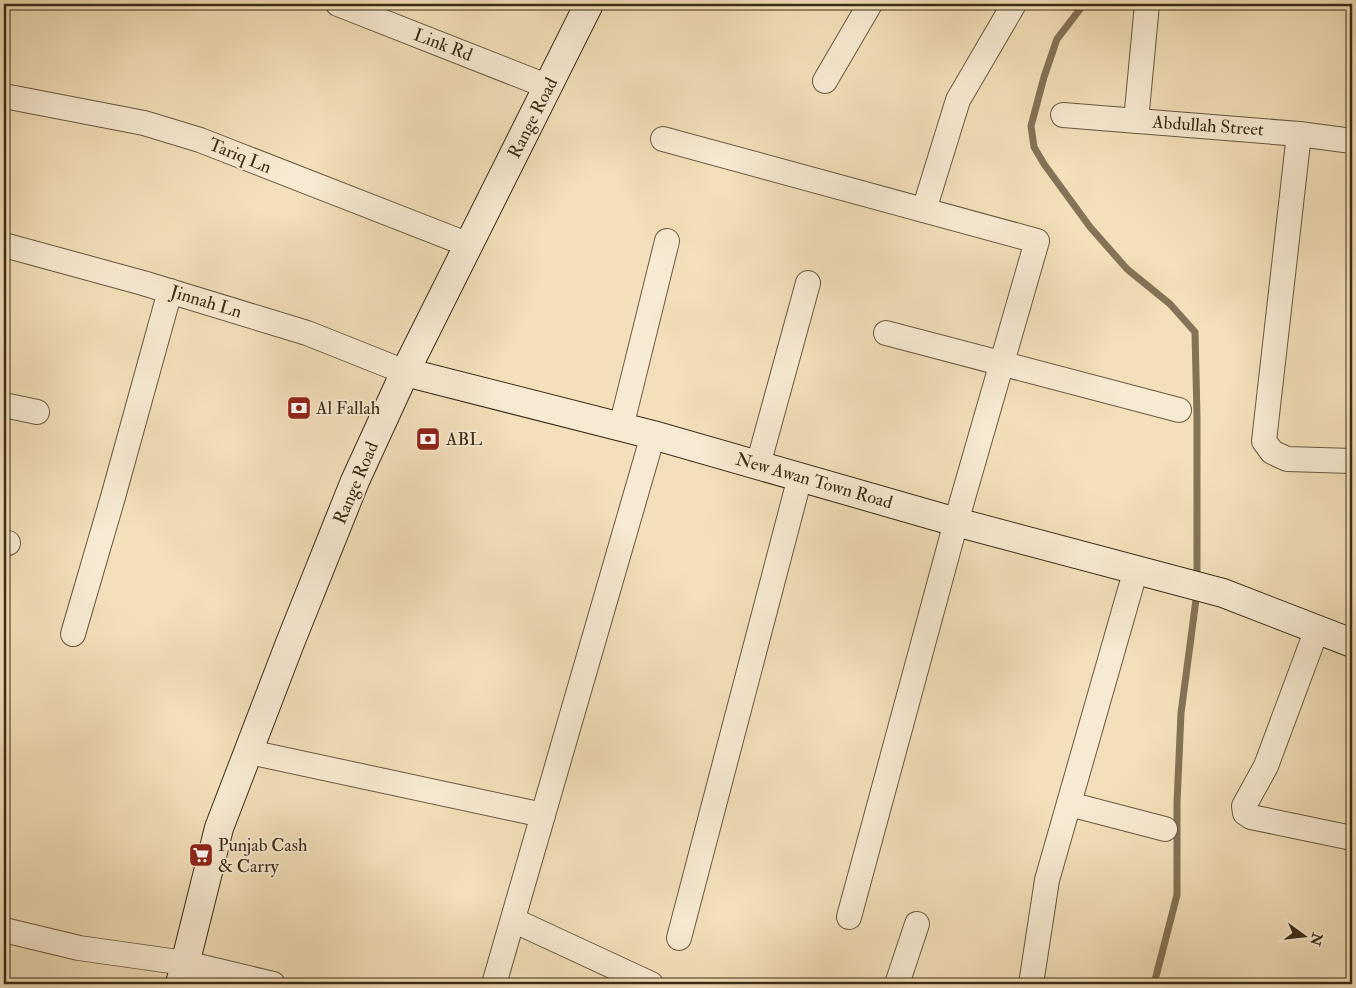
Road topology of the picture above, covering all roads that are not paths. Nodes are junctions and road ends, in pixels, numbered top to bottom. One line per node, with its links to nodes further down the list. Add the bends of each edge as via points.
1 (338, 4): 7 (street, Link Rd)
2 (589, 4): 7 (main road, Range Road)
3 (870, 4): 6 (street)
4 (1014, 4): 14 (street, via 958,100)
5 (1147, 4): 10 (street)
6 (826, 81)
7 (549, 87): 17 (main road, Range Road)
8 (4, 96): 17 (street, Tariq Ln, via 144,122 200,140)
9 (1063, 115): 10 (street, Abdullah Street)
10 (1136, 121): 11 (street, Abdullah Street)
11 (1299, 134): 13 (street, Abdullah Street); 28 (street, via 1264,441 1272,452 1287,459)
12 (663, 139): 14 (street)
13 (1352, 141)
14 (924, 210): 21 (street, via 1037,241)
15 (667, 241): 26 (street)
16 (4, 245): 19 (street, Jinnah Ln)
17 (469, 245): 22 (main road, Range Road)
18 (808, 283): 29 (street)
19 (170, 291): 22 (street, Jinnah Ln, via 307,333); 34 (street)
20 (886, 333): 21 (street)
21 (1001, 364): 24 (street); 31 (street)
22 (405, 372): 26 (main road, New Awan Town Road); 36 (main road, Range Road, via 355,481)
23 (4, 405): 25 (street)
24 (1179, 410)
25 (37, 412)
26 (621, 427): 27 (main road, New Awan Town Road)
27 (653, 435): 29 (main road, New Awan Town Road); 38 (street)
28 (1352, 461)
29 (758, 465): 30 (main road, New Awan Town Road)
30 (800, 477): 31 (main road, New Awan Town Road); 45 (street)
31 (956, 522): 32 (main road, New Awan Town Road); 41 (street)
32 (1136, 569): 33 (main road, New Awan Town Road, via 1222,593); 37 (street)
33 (1317, 629): 35 (main road, New Awan Town Road); 40 (street, via 1266,766 1244,806 1251,817)
34 (72, 634)
35 (1352, 643)
36 (249, 752): 38 (street); 46 (main road, Range Road, via 220,828)
37 (1069, 804): 39 (street); 51 (street, via 1047,880)
38 (543, 815): 42 (street)
39 (1165, 829)
40 (1352, 838)
41 (849, 917)
42 (513, 920): 48 (street); 49 (street)
43 (917, 924): 50 (street)
44 (4, 930): 46 (street)
45 (679, 938)
46 (182, 974): 47 (street)
47 (273, 984)
48 (494, 984)
49 (651, 984)
50 (897, 984)
51 (1031, 984)

